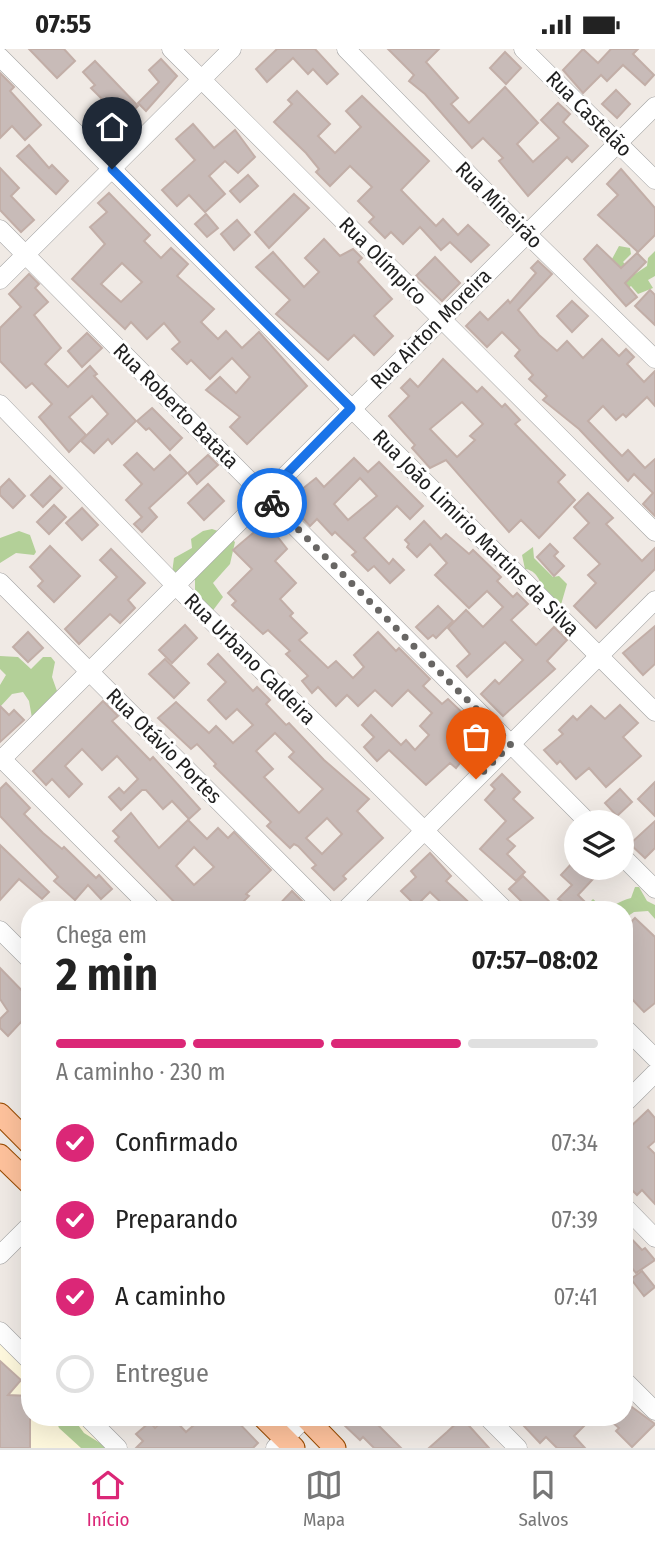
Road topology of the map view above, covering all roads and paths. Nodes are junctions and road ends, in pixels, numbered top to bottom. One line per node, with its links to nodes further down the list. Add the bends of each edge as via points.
1 (171, 49): 6 (street, Rua Olímpico)
2 (232, 49): 6 (street)
3 (346, 49): 12 (street, Rua Mineirão)
4 (523, 49): 8 (street, Rua Castelão)
5 (0, 57): 9 (street, Rua João Limirio Martins da Silva)
6 (201, 79): 9 (street); 15 (street, Rua Olímpico)
7 (655, 106): 8 (street, Rua Airton Moreira)
8 (617, 142): 10 (street, Rua Castelão); 12 (street, Rua Airton Moreira)
9 (112, 169): 13 (street); 18 (street, Rua João Limirio Martins da Silva)
10 (655, 180)
11 (0, 229): 13 (street, Rua Roberto Batata)
12 (526, 233): 15 (street, Rua Airton Moreira); 16 (street, Rua Mineirão)
13 (26, 254): 14 (street); 19 (street, Rua Roberto Batata)
14 (0, 279)
15 (441, 319): 18 (street, Rua Airton Moreira); 20 (street, Rua Olímpico)
16 (655, 359)
17 (0, 404): 22 (street, Rua Urbano Caldeira)
18 (351, 408): 19 (street, Rua Airton Moreira); 24 (street, Rua João Limirio Martins da Silva)
19 (265, 496): 22 (street, Rua Airton Moreira); 27 (street, Rua Roberto Batata)
20 (655, 532)
21 (0, 582): 25 (street, Rua Otávio Portes)
22 (175, 585): 25 (street, Rua Airton Moreira); 30 (street, Rua Urbano Caldeira)
23 (655, 600): 24 (street)
24 (599, 656): 26 (street, Rua João Limirio Martins da Silva); 27 (street)
25 (90, 672): 28 (street, Rua Airton Moreira); 34 (street, Rua Otávio Portes)
26 (655, 712)
27 (511, 744): 29 (street, Rua Roberto Batata); 30 (street)
28 (1, 759): 33 (street)
29 (576, 810)
30 (425, 831): 35 (street); 36 (street, Rua Urbano Caldeira)
31 (634, 868): 32 (street)
32 (655, 889)
33 (144, 901)
34 (318, 901)
35 (354, 901)
36 (496, 901)
37 (0, 930): 38 (street)
38 (21, 951)
39 (633, 1036): 40 (street)
40 (655, 1058)
41 (655, 1073): 42 (street)
42 (633, 1095)
43 (0, 1114): 44 (main road)
44 (21, 1135)
45 (0, 1155): 46 (main road)
46 (21, 1175)
47 (633, 1215): 49 (street)
48 (21, 1234): 50 (street)
49 (655, 1238)
50 (0, 1255)
51 (0, 1331): 52 (street)
52 (21, 1352)
53 (633, 1389): 54 (street)
54 (655, 1412)
55 (96, 1426): 61 (street)
56 (270, 1426): 60 (main road)
57 (299, 1426): 60 (street)
58 (313, 1426): 62 (main road)
59 (497, 1426): 63 (street)
60 (284, 1445)
61 (118, 1448)
62 (335, 1448)
63 (518, 1448)

